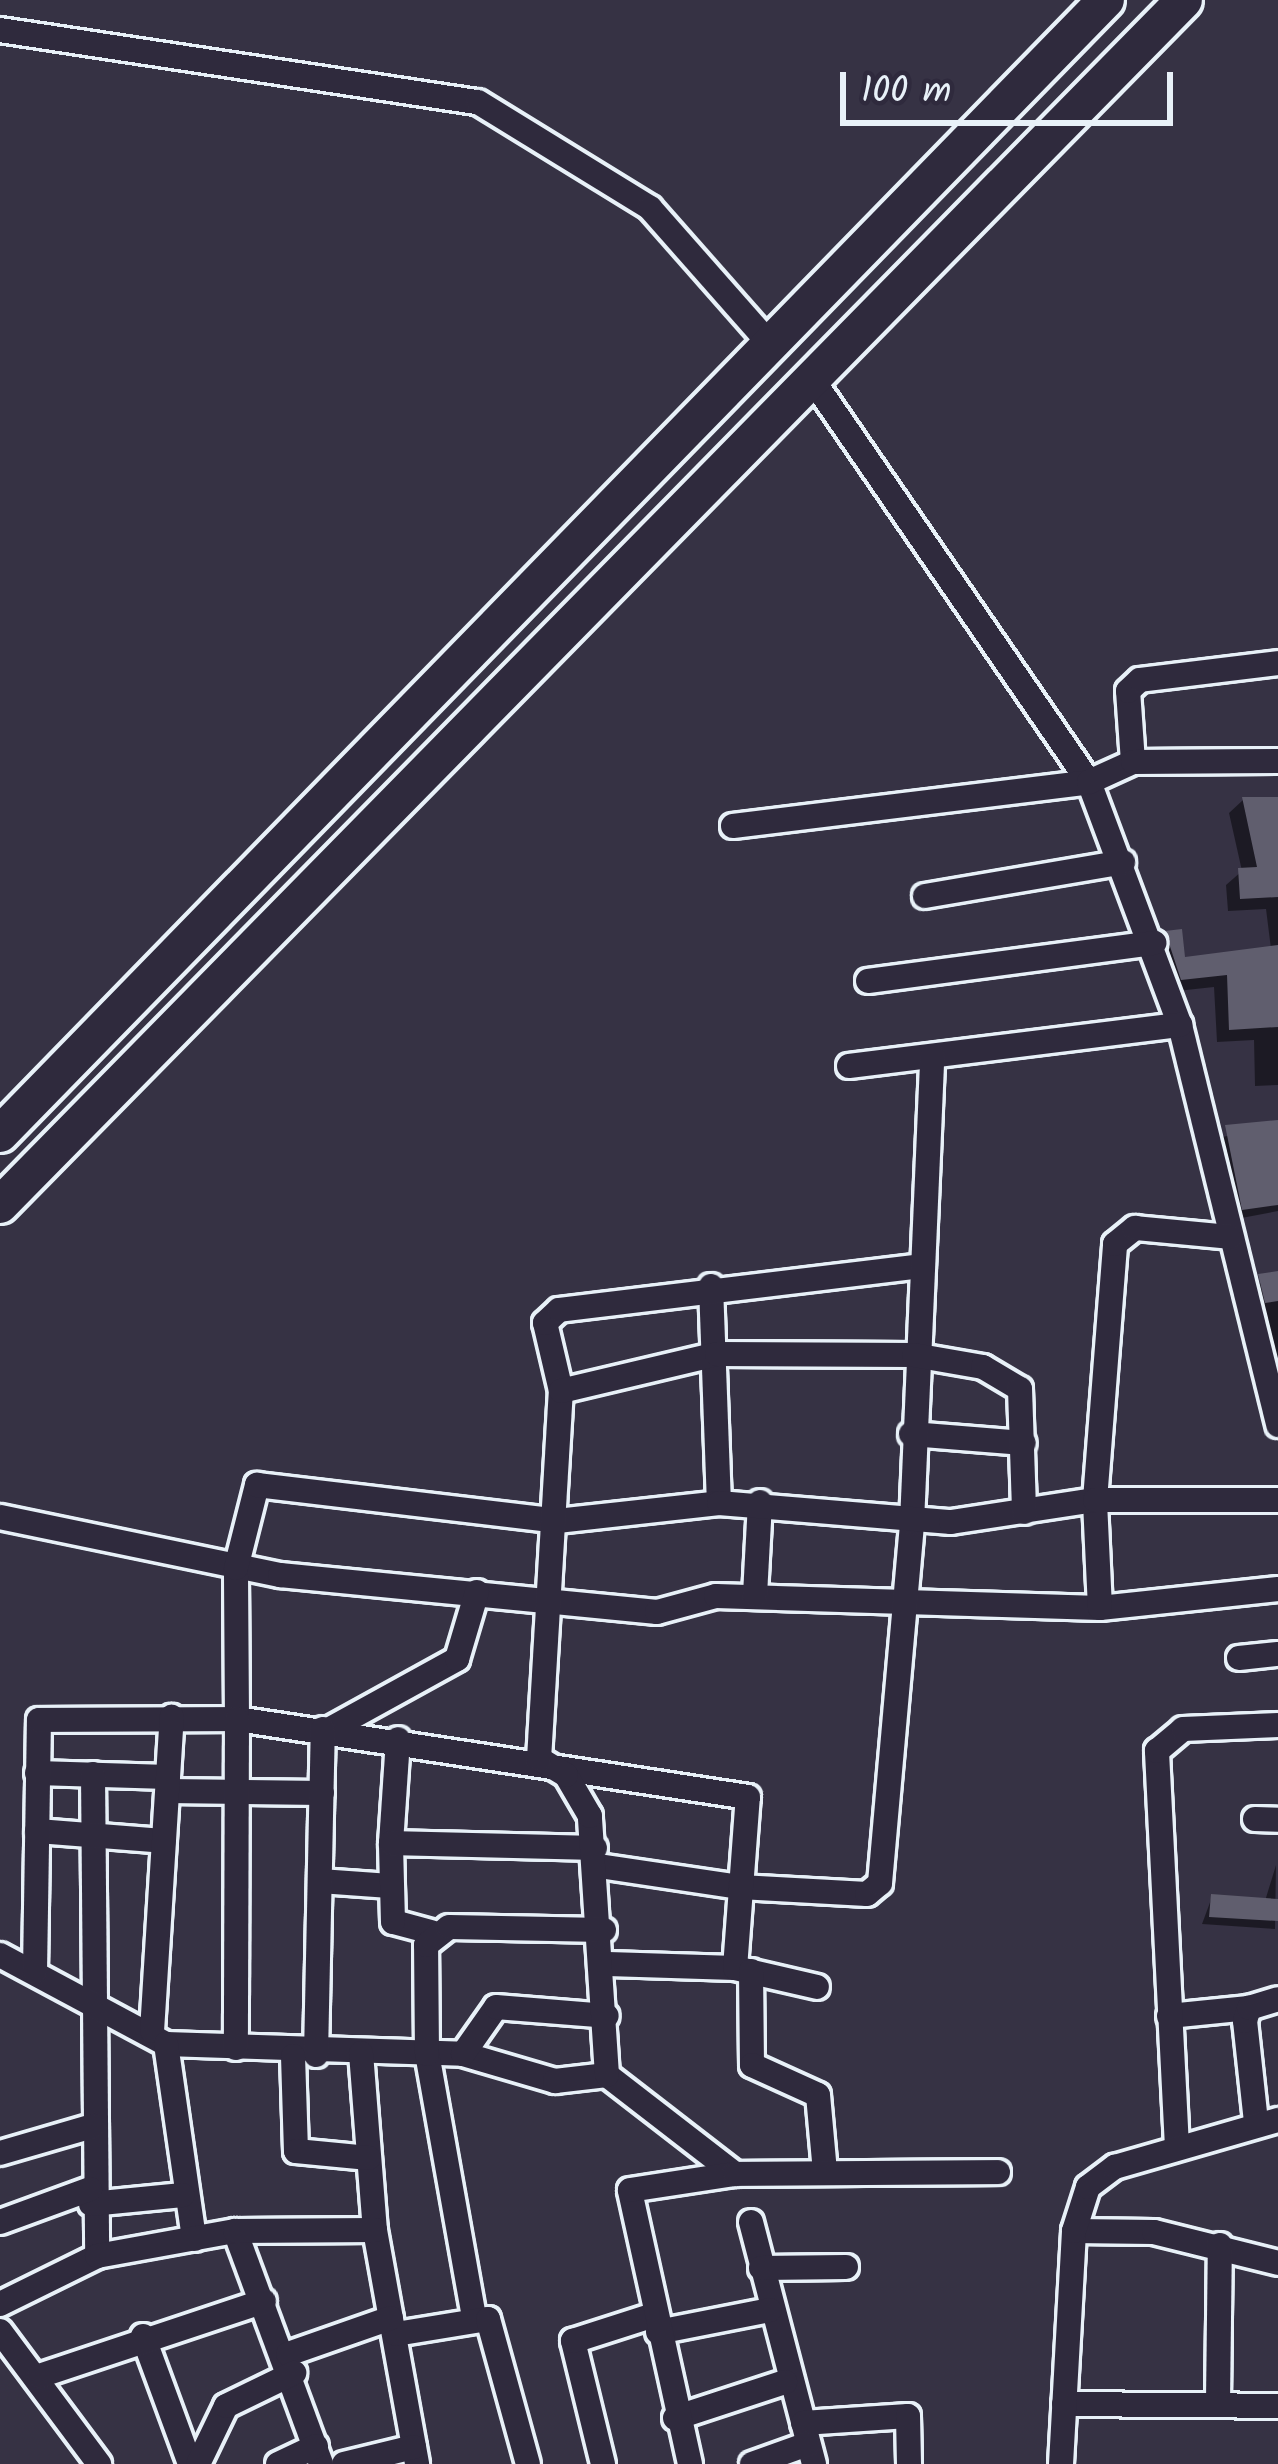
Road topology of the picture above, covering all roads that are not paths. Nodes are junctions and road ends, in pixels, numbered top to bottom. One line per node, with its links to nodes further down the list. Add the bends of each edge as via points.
1 (1106, 0): 4 (main road)
2 (1184, 0): 5 (main road)
3 (0, 30): 4 (street, via 183,49 301,83 478,102 650,208)
4 (770, 344): 18 (main road)
5 (812, 379): 9 (street); 19 (main road)
6 (1278, 662): 8 (street, via 1140,680 1128,691)
7 (1278, 761): 8 (street)
8 (1133, 762): 9 (street)
9 (1089, 782): 10 (street); 11 (street)
10 (733, 826)
11 (1124, 862): 12 (street); 13 (street)
12 (925, 896)
13 (1154, 943): 14 (street); 15 (street)
14 (868, 982)
15 (1180, 1025): 16 (street); 20 (street)
16 (932, 1056): 17 (street); 21 (street)
17 (848, 1066)
18 (0, 1134)
19 (0, 1205)
20 (1232, 1237): 26 (street); 29 (street, via 1136,1228 1115,1244)
21 (921, 1266): 22 (street); 24 (street)
22 (712, 1286): 23 (street); 25 (street, via 549,1316)
23 (717, 1354): 24 (street); 25 (street); 32 (street)
24 (914, 1355): 27 (street); 28 (street, via 1007,1376 1020,1389)
25 (561, 1391): 35 (street)
26 (1278, 1425)
27 (911, 1434): 28 (street); 36 (street)
28 (1024, 1443): 33 (street)
29 (1095, 1500): 30 (street); 33 (street); 43 (street)
30 (1278, 1500)
31 (760, 1502): 32 (street); 36 (street); 40 (street)
32 (719, 1504): 35 (street)
33 (1024, 1512): 36 (street)
34 (0, 1517): 37 (street)
35 (557, 1521): 37 (street, via 257,1485); 41 (street)
36 (912, 1522): 42 (street)
37 (236, 1568): 39 (street); 47 (street)
38 (1278, 1589): 43 (street)
39 (477, 1592): 41 (street); 50 (street, via 457,1659)
40 (755, 1595): 41 (street, via 682,1612); 42 (street)
41 (554, 1600): 52 (street)
42 (907, 1607): 43 (street); 65 (street, via 880,1883 867,1894)
43 (1100, 1608)
44 (1278, 1654): 45 (street)
45 (1239, 1658)
46 (172, 1717): 47 (street); 53 (street, via 39,1720); 55 (street)
47 (236, 1718): 50 (street); 56 (street)
48 (1278, 1725): 49 (street); 77 (street, via 1183,1729 1157,1751)
49 (1172, 1727)
50 (326, 1729): 51 (street); 57 (street)
51 (398, 1739): 52 (street); 61 (street)
52 (539, 1759): 62 (street, via 580,1792); 65 (street, via 748,1797)
53 (37, 1772): 54 (street); 58 (street)
54 (93, 1774): 55 (street); 59 (street)
55 (168, 1784): 56 (street); 60 (street)
56 (240, 1792): 57 (street); 79 (street)
57 (322, 1793): 63 (street)
58 (37, 1831): 59 (street); 71 (street)
59 (92, 1836): 60 (street); 74 (street)
60 (164, 1841): 78 (street)
61 (391, 1843): 62 (street); 64 (street)
62 (597, 1857): 65 (street); 66 (street)
63 (320, 1881): 64 (street); 83 (street)
64 (390, 1886): 67 (street, via 393,1922)
65 (740, 1887): 70 (street)
66 (604, 1930): 67 (street); 69 (street)
67 (431, 1932): 81 (street)
68 (0, 1955): 71 (street)
69 (608, 1964): 70 (street); 76 (street)
70 (743, 1970): 72 (street); 90 (street, via 752,2065 818,2095)
71 (35, 1972): 74 (street)
72 (817, 1987)
73 (1278, 2000): 75 (street)
74 (90, 2003): 78 (street); 86 (street)
75 (1249, 2008): 77 (street); 85 (street)
76 (608, 2016): 82 (street, via 496,2007); 84 (street)
77 (1169, 2016): 87 (street)
78 (159, 2037): 79 (street); 93 (street)
79 (236, 2048): 83 (street)
80 (361, 2053): 81 (street); 83 (street); 89 (street)
81 (427, 2054): 82 (street); 109 (street)
82 (463, 2054): 84 (street, via 555,2081)
83 (304, 2055): 89 (street, via 296,2152)
84 (607, 2075): 92 (street)
85 (1267, 2121): 87 (street)
86 (93, 2126): 88 (street); 94 (street)
87 (1178, 2147): 99 (street, via 1098,2174)
88 (0, 2153)
89 (369, 2158): 97 (street)
90 (825, 2172): 91 (street); 92 (street)
91 (998, 2172)
92 (736, 2174): 110 (street, via 631,2191)
93 (183, 2194): 94 (street); 100 (street)
94 (91, 2197): 95 (street); 102 (street)
95 (0, 2222)
96 (751, 2222): 105 (street)
97 (375, 2230): 98 (street); 111 (street)
98 (236, 2231): 100 (street); 106 (street)
99 (1074, 2231): 101 (street); 118 (street)
100 (194, 2240): 102 (street)
101 (1220, 2245): 103 (street); 117 (street)
102 (97, 2256): 107 (street)
103 (1278, 2263)
104 (846, 2267): 105 (street)
105 (761, 2268): 108 (street)
106 (264, 2301): 113 (street, via 167,2342); 114 (street)
107 (0, 2304)
108 (770, 2310): 110 (street); 116 (street)
109 (474, 2317): 111 (street); 128 (street, via 488,2319 503,2350)
110 (656, 2324): 120 (street); 129 (street, via 573,2341)
111 (394, 2326): 114 (street); 123 (street)
112 (0, 2331): 115 (street)
113 (143, 2336): 115 (street); 125 (street)
114 (291, 2364): 122 (street); 125 (street, via 226,2406)
115 (39, 2376): 124 (street)
116 (785, 2382): 120 (street); 121 (street)
117 (1218, 2400): 118 (street); 119 (street)
118 (1064, 2404): 133 (street)
119 (1278, 2406)
120 (675, 2418): 130 (street)
121 (808, 2444): 131 (street); 132 (street, via 908,2416)
122 (318, 2455): 126 (street)
123 (416, 2456): 127 (street)
124 (99, 2464)
125 (194, 2464)
126 (278, 2464)
127 (344, 2464)
128 (528, 2464)
129 (603, 2464)
130 (690, 2464)
131 (752, 2464)
132 (909, 2464)
133 (1061, 2464)

